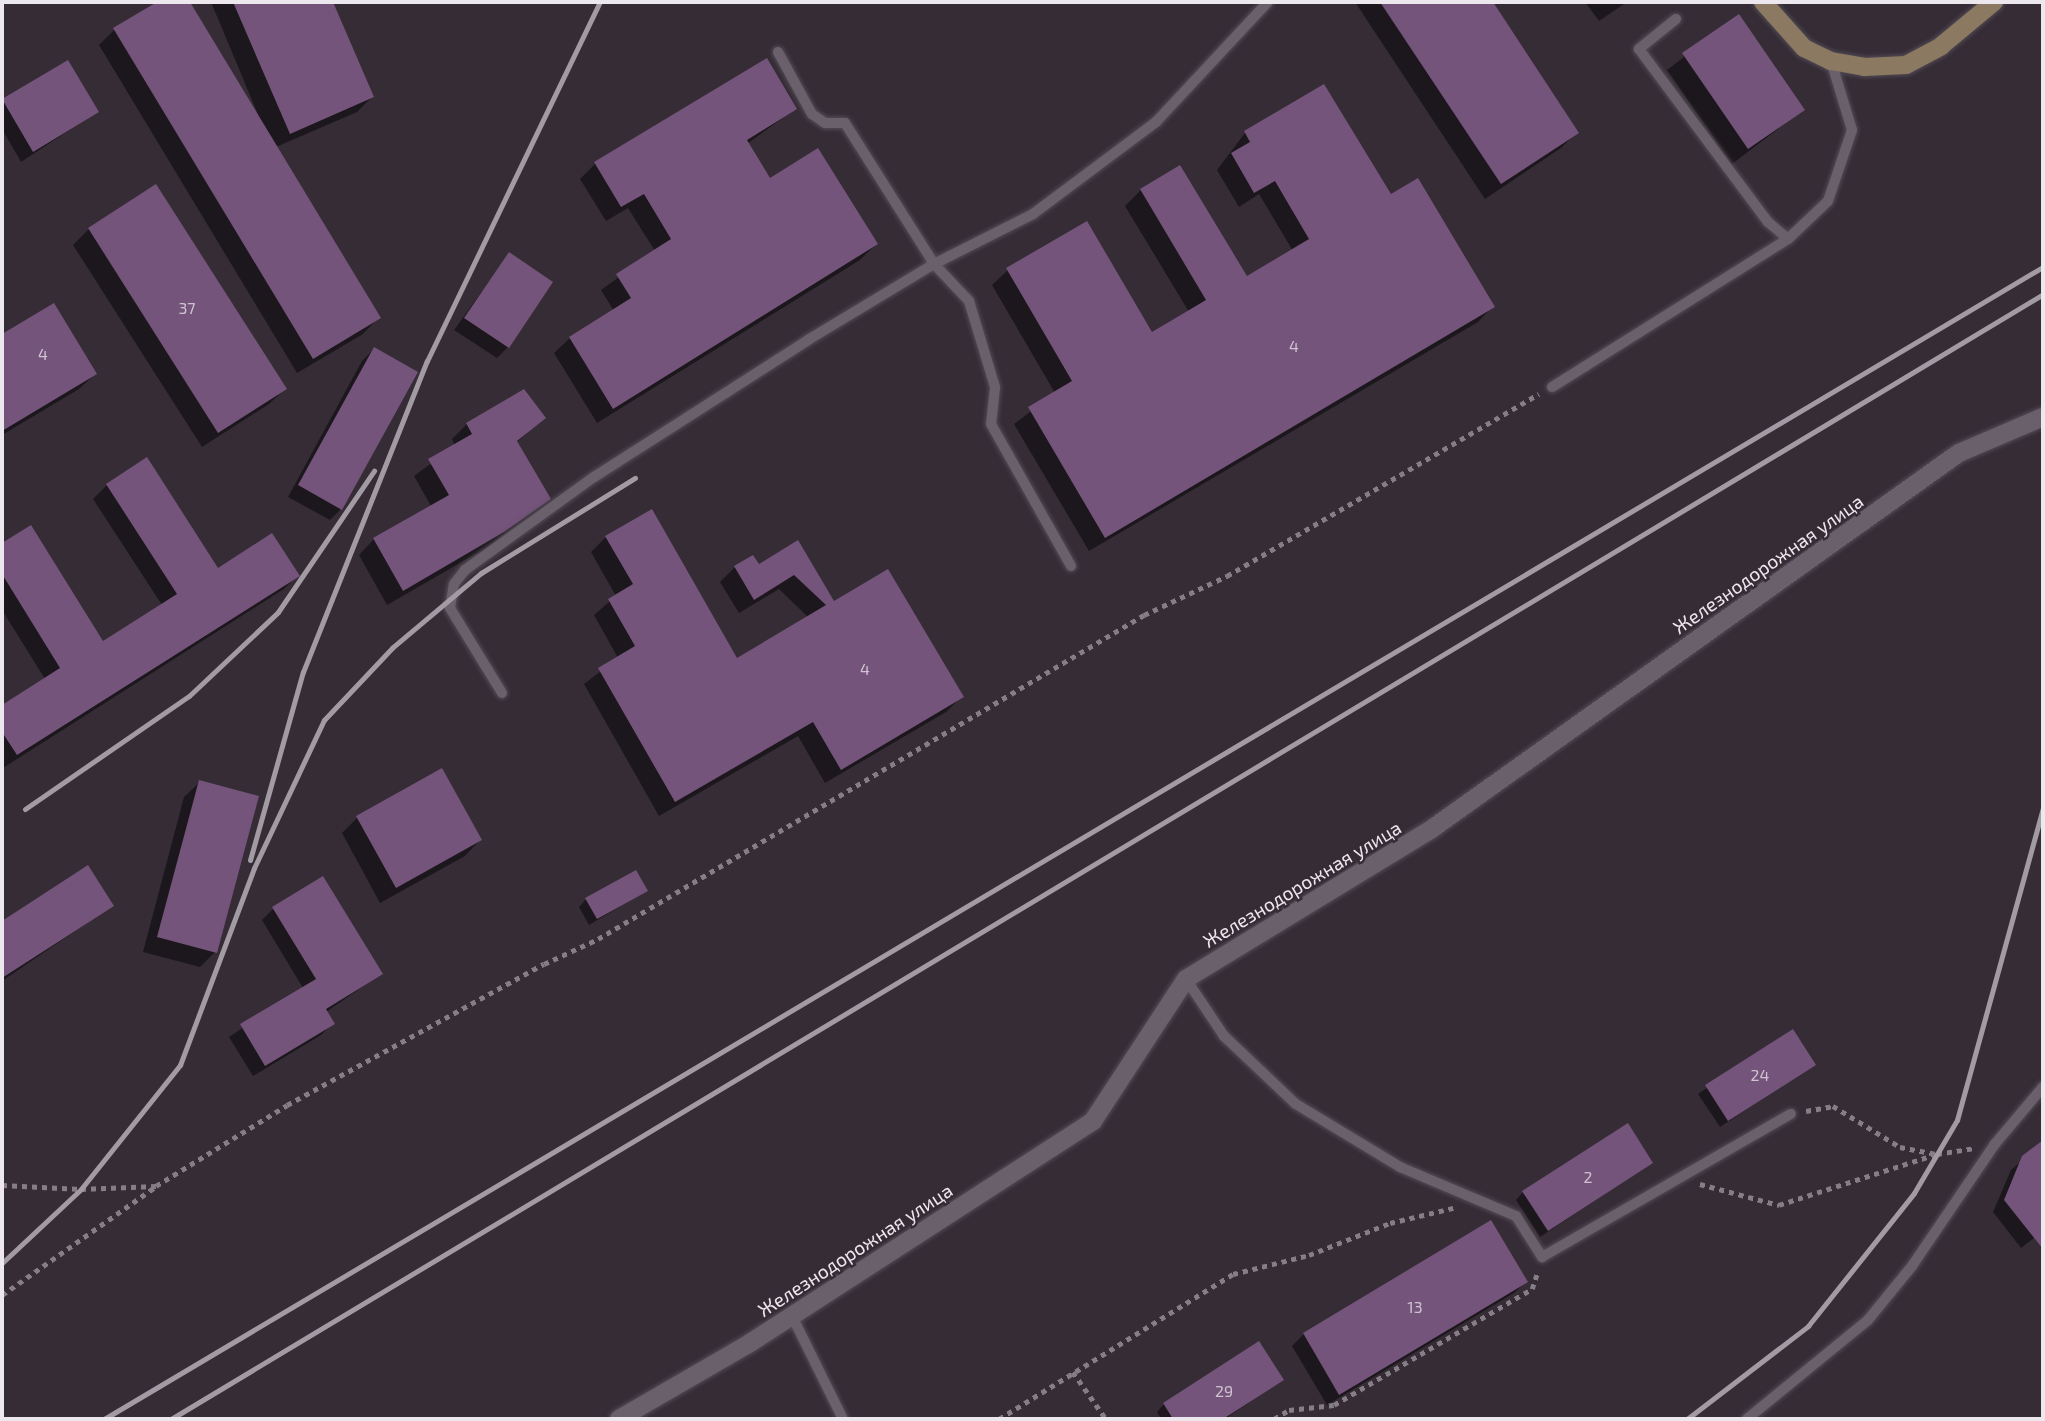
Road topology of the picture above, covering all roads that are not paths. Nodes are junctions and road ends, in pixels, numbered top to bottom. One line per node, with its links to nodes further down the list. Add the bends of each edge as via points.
1 (1268, 2): 8 (lane, via 1156,122 1033,214)
2 (1763, 2): 6 (street, via 1804,48)
3 (1994, 2): 6 (street, via 1941,46 1906,65 1864,67)
4 (1676, 19): 7 (lane, via 1639,49 1768,222)
5 (778, 52): 8 (lane, via 812,114 825,122 845,123)
6 (1831, 61): 7 (lane, via 1852,130 1828,201)
7 (1788, 239): 9 (lane)
8 (934, 264): 11 (lane, via 969,301 995,387 991,424); 12 (lane, via 606,470 465,570 454,584 450,608)
9 (1552, 387)
10 (2043, 417): 13 (street, Железнодорожная улица, via 1959,453 1433,828)
11 (1070, 566)
12 (502, 693)
13 (1186, 979): 15 (lane, via 1224,1036 1296,1104 1401,1167 1516,1216 1542,1257); 16 (street, Железнодорожная улица, via 1093,1121)
14 (2043, 1087): 19 (lane, via 1995,1144 1912,1266 1868,1320)
15 (1791, 1114)
16 (792, 1316): 17 (street, Железнодорожная улица); 18 (lane)
17 (619, 1419)
18 (843, 1419)
19 (1747, 1419)

